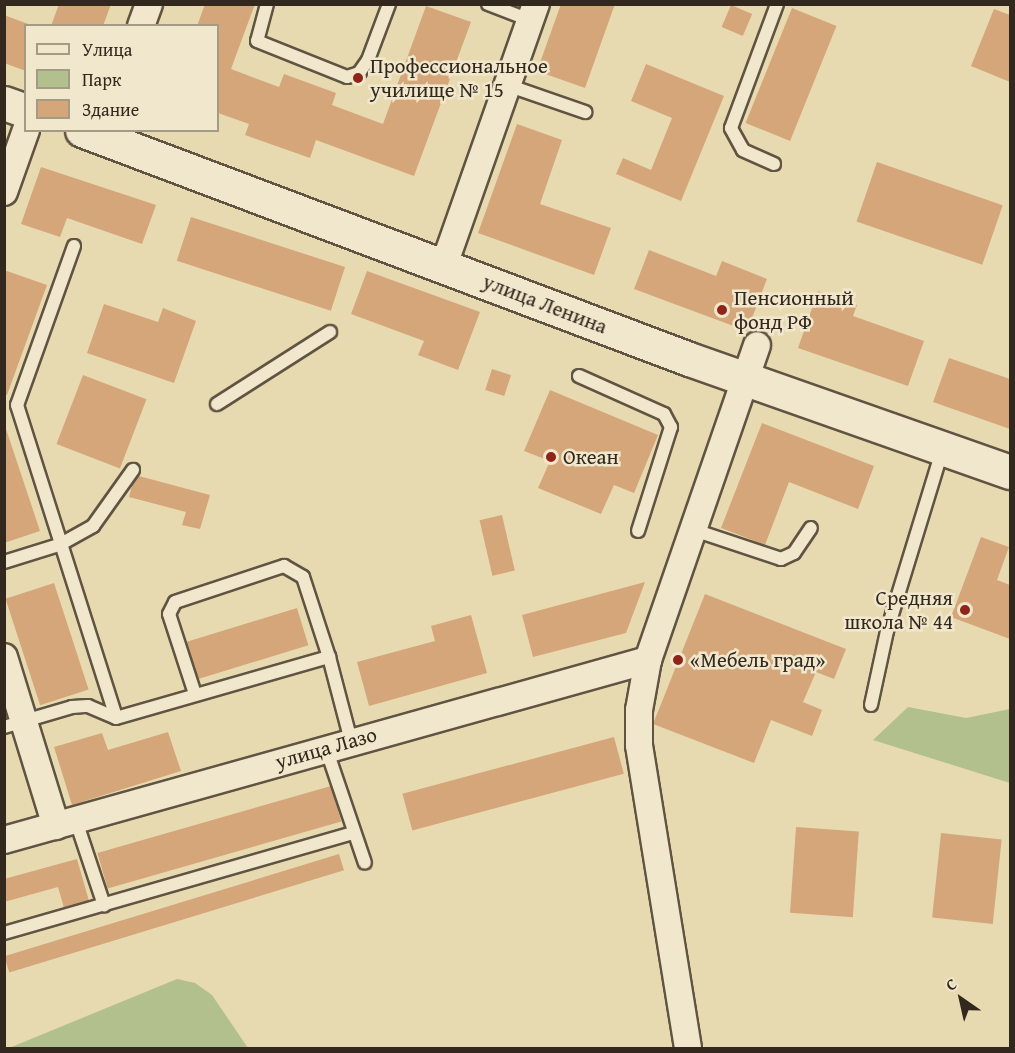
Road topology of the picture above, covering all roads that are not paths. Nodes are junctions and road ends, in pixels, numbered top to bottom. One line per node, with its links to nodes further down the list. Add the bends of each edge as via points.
1 (149, 4): 7 (street)
2 (267, 4): 3 (lane, via 257,40 347,77 359,73 368,60)
3 (389, 4)
4 (488, 4): 6 (lane)
5 (777, 4): 14 (lane, via 731,128 743,150)
6 (533, 12): 8 (street)
7 (142, 24)
8 (507, 85): 11 (lane); 17 (street)
9 (4, 104): 10 (street)
10 (24, 110)
11 (585, 112)
12 (25, 132): 15 (street)
13 (95, 133): 17 (street, улица Ленина)
14 (774, 164)
15 (4, 192)
16 (74, 246): 23 (lane)
17 (444, 265): 21 (street, улица Ленина)
18 (330, 332): 22 (lane)
19 (757, 345): 21 (street)
20 (579, 376): 29 (lane, via 664,414 671,427)
21 (744, 378): 24 (street, улица Ленина); 28 (street)
22 (218, 404)
23 (11, 405): 30 (lane)
24 (943, 450): 26 (street, улица Ленина); 36 (lane, via 887,631)
25 (133, 470): 30 (lane, via 93,526)
26 (1011, 472)
27 (811, 528): 28 (lane, via 794,553 781,559)
28 (692, 529): 34 (street)
29 (638, 531)
30 (59, 546): 31 (lane); 37 (lane)
31 (4, 562)
32 (4, 657): 38 (street)
33 (329, 657): 35 (lane); 35 (lane, via 303,577 284,566 175,602 169,614); 39 (lane)
34 (648, 660): 39 (street, улица Лазо); 47 (street, via 639,745)
35 (195, 694): 37 (lane)
36 (871, 705)
37 (116, 718): 38 (lane, via 88,706)
38 (14, 724): 41 (street)
39 (351, 741): 40 (street, улица Лазо)
40 (326, 748): 41 (street, улица Лазо); 42 (lane)
41 (66, 823): 43 (street, улица Лазо); 45 (lane)
42 (353, 833): 44 (lane); 45 (lane)
43 (4, 840)
44 (365, 863)
45 (104, 905): 46 (lane)
46 (4, 933)
47 (688, 1048)

